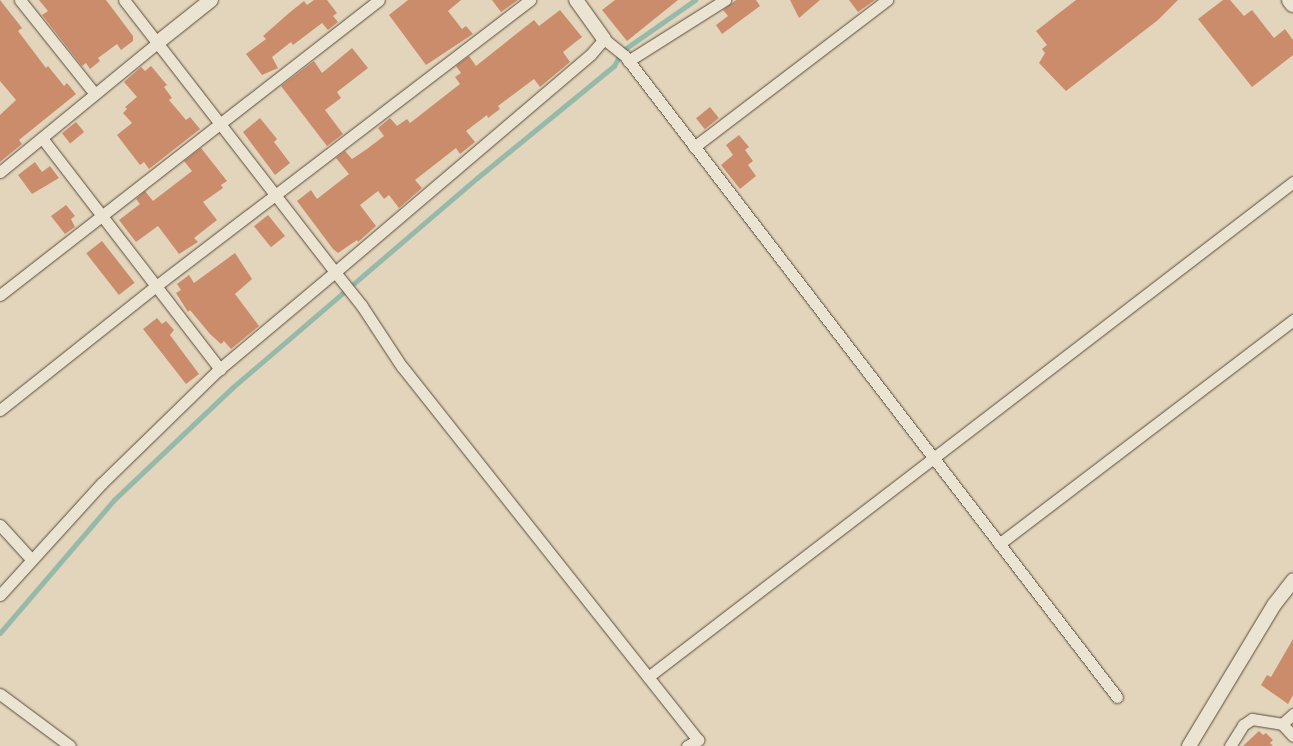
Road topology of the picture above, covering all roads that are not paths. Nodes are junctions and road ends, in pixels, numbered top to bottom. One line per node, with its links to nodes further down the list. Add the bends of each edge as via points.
1 (20, 0): 14 (street)
2 (124, 0): 12 (street)
3 (211, 0): 12 (street)
4 (379, 0): 15 (street)
5 (530, 0): 20 (street)
6 (576, 0): 11 (street)
7 (725, 0): 13 (street)
8 (887, 0): 17 (street)
9 (1290, 0): 10 (main road)
10 (1293, 4)
11 (607, 42): 13 (street); 22 (street)
12 (157, 43): 14 (street); 15 (street)
13 (626, 58): 17 (street)
14 (95, 94): 16 (street)
15 (219, 124): 20 (street); 21 (street)
16 (42, 138): 18 (street); 21 (street)
17 (694, 147): 28 (street)
18 (0, 172)
19 (1293, 182): 28 (street)
20 (274, 195): 22 (street); 23 (street)
21 (102, 216): 23 (street); 24 (street)
22 (337, 275): 26 (street); 34 (street, via 362,306 402,367)
23 (156, 286): 26 (street); 27 (street)
24 (0, 296)
25 (1293, 320): 30 (street)
26 (220, 369): 31 (street, via 102,482)
27 (0, 410)
28 (934, 458): 30 (street); 34 (street)
29 (0, 525): 31 (street)
30 (999, 544): 36 (street)
31 (32, 560): 33 (street)
32 (1293, 582): 42 (street, via 1274,605)
33 (0, 595)
34 (648, 677): 41 (street, via 698,740)
35 (0, 694): 40 (street)
36 (1117, 697)
37 (1293, 714): 38 (street)
38 (1282, 724): 39 (street); 43 (street, via 1246,720)
39 (1293, 736)
40 (70, 746)
41 (687, 746)
42 (1189, 746)
43 (1230, 746)

